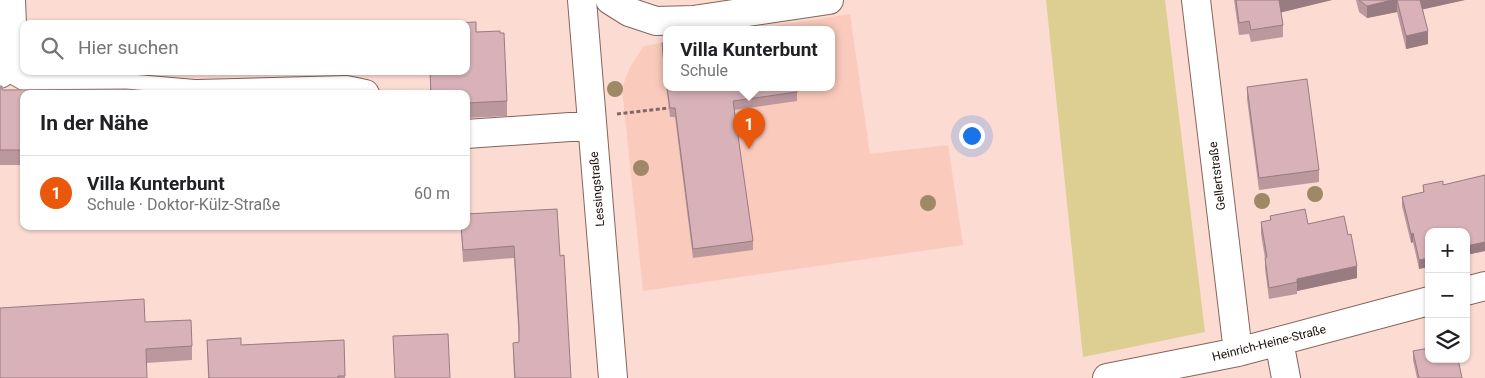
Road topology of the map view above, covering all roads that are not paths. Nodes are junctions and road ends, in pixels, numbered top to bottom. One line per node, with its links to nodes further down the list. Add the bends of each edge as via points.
1 (11, 0): 6 (street, via 13,49)
2 (582, 0): 8 (street, Lessingstraße)
3 (610, 0): 4 (street, via 630,12 656,21 693,20)
4 (829, 0)
5 (1196, 0): 14 (street, Gellertstraße)
6 (5, 71): 7 (street, via 32,80)
7 (149, 90)
8 (592, 122): 9 (street, via 570,127); 15 (street, Lessingstraße)
9 (470, 134)
10 (1485, 286): 11 (street)
11 (1470, 290)
12 (1425, 302): 13 (street, Heinrich-Heine-Straße)
13 (1279, 341): 14 (street, Heinrich-Heine-Straße); 17 (street)
14 (1238, 352): 16 (street, Heinrich-Heine-Straße)
15 (614, 378)
16 (1107, 378)
17 (1286, 378)

